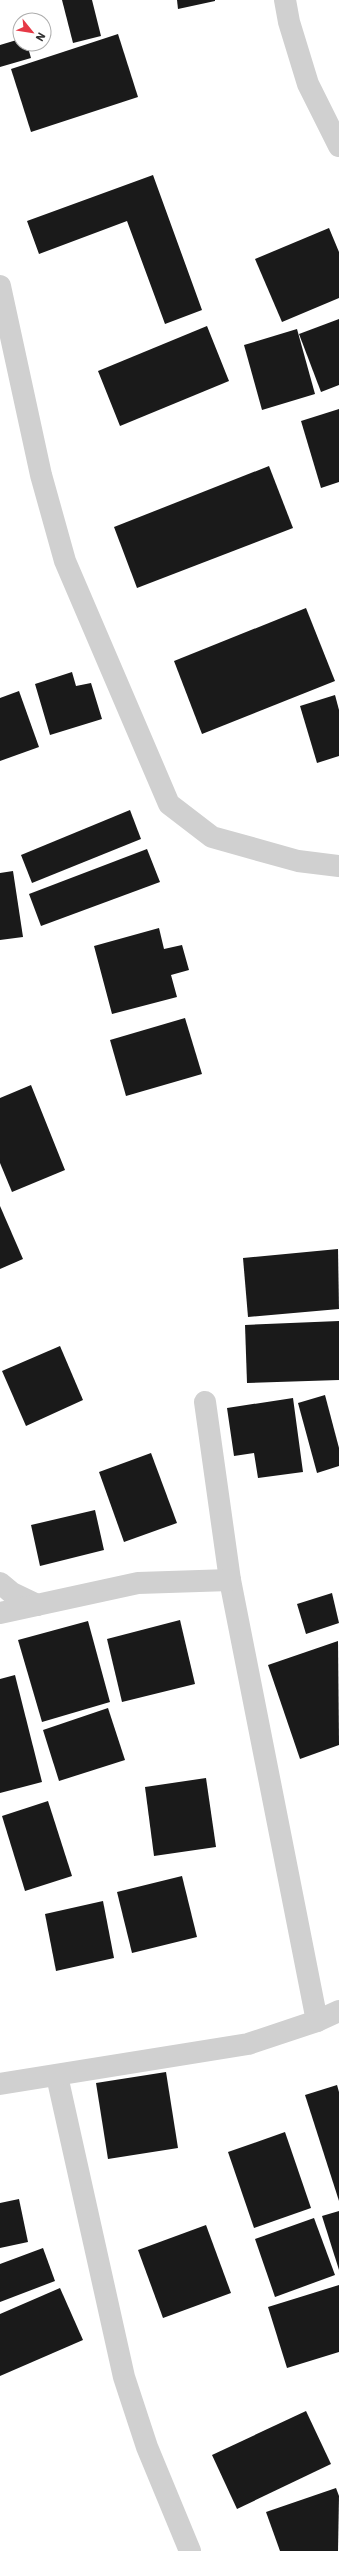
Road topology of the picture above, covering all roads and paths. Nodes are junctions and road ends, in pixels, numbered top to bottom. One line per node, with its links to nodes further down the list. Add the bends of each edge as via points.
1 (285, 0): 2 (street, via 308,84)
2 (339, 146)
3 (0, 286): 4 (street, via 41,475 65,561 169,804 212,837 298,862)
4 (339, 866)
5 (205, 1402): 6 (street)
6 (230, 1580): 8 (street, via 138,1583); 11 (street)
7 (0, 1584): 8 (street)
8 (37, 1605): 9 (street)
9 (0, 1613)
10 (339, 2011): 11 (street)
11 (317, 2021): 12 (street, via 248,2044)
12 (57, 2076): 13 (street); 14 (street, via 124,2377 147,2447)
13 (0, 2084)
14 (190, 2551)

